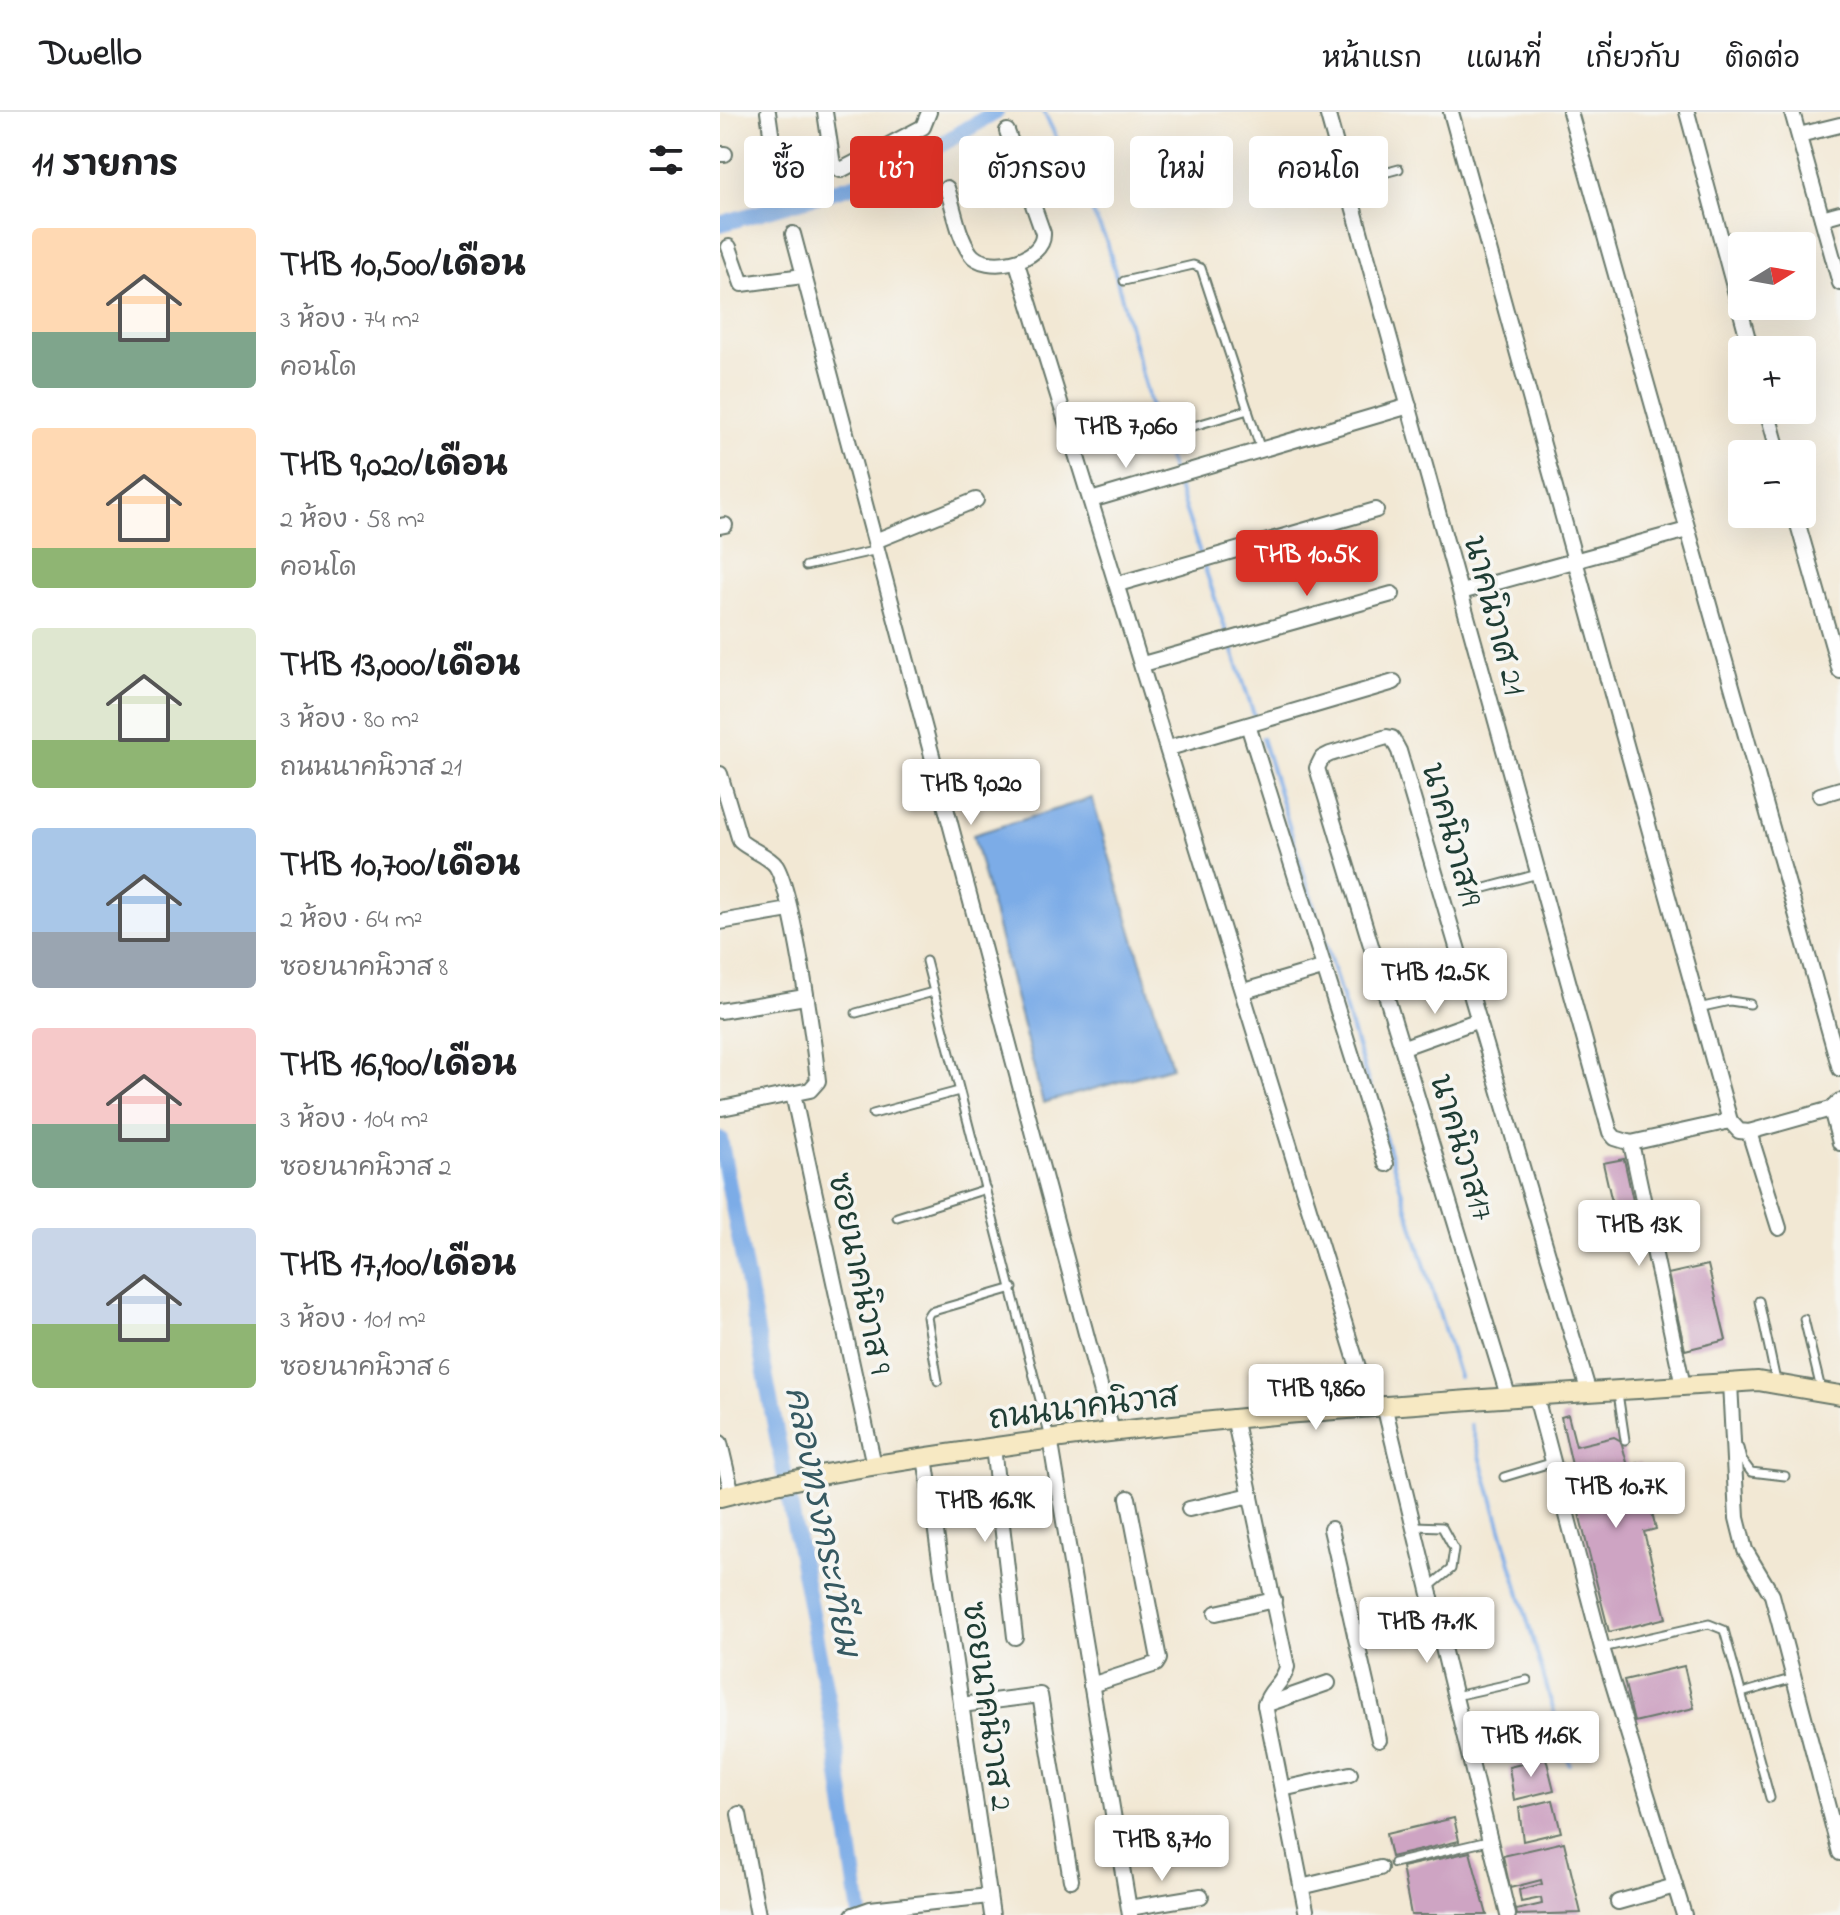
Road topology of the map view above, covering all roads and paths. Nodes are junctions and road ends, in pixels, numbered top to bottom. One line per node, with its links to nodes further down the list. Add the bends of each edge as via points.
1 (768, 112): 12 (street)
2 (825, 112): 3 (street, via 833,165 841,170 923,127)
3 (929, 112)
4 (1327, 112): 13 (street, นาคนิวาศ 21)
5 (1451, 112): 37 (street)
6 (1570, 112): 35 (street)
7 (1687, 112): 26 (street)
8 (1792, 112): 11 (street)
9 (1840, 125): 11 (street)
10 (1007, 131): 22 (street, via 1043,233 1039,247)
11 (1799, 135): 19 (street)
12 (771, 136)
13 (1333, 136)
14 (1399, 169): 15 (lane)
15 (1388, 172)
16 (947, 188): 22 (street, via 969,252 979,261)
17 (1353, 208): 27 (street, นาคนิวาศ 21)
18 (1840, 213): 19 (street)
19 (1822, 218): 25 (street)
20 (793, 234): 23 (street)
21 (729, 247): 23 (street, via 742,284)
22 (1017, 263): 32 (street)
23 (803, 276): 36 (street)
24 (1124, 281): 28 (lane, via 1193,265 1201,268)
25 (1840, 283)
26 (1747, 336)
27 (1409, 406): 30 (street); 40 (street, นาคนิวาศ 21)
28 (1248, 410): 29 (lane); 30 (lane)
29 (1170, 433)
30 (1261, 450): 32 (street)
31 (976, 500): 36 (street)
32 (1091, 500): 39 (street)
33 (1376, 510): 39 (street)
34 (1799, 528): 43 (street)
35 (1687, 530): 37 (street); 66 (street)
36 (876, 545): 38 (lane); 94 (street)
37 (1574, 560): 40 (street); 61 (street)
38 (806, 566)
39 (1118, 584): 42 (street)
40 (1461, 592): 51 (street, นาคนิวาศ 21)
41 (1392, 594): 42 (street)
42 (1143, 664): 46 (street)
43 (1840, 671)
44 (1394, 682): 45 (street)
45 (1248, 725): 46 (street); 56 (street)
46 (1169, 748): 57 (street)
47 (720, 774): 53 (street, via 740,841 775,864)
48 (1319, 774): 64 (street, นาคนิวาส19, via 1318,763 1330,754 1392,738); 65 (street, นาคนิวาส17)
49 (1840, 789): 50 (street)
50 (1820, 795)
51 (1538, 874): 52 (lane); 74 (street, นาคนิวาศ 21, via 1610,1132)
52 (1485, 888)
53 (789, 910): 54 (street); 59 (street)
54 (720, 922)
55 (926, 961): 58 (lane)
56 (1322, 968): 57 (street); 76 (street)
57 (1244, 991): 92 (street)
58 (933, 992): 63 (lane); 67 (lane)
59 (805, 997): 62 (street); 68 (street, via 818,1081 810,1090)
60 (1750, 1004): 61 (lane, via 1730,1001)
61 (1698, 1008): 72 (street)
62 (720, 1011)
63 (856, 1013)
64 (1479, 1020): 65 (street); 88 (street, นาคนิวาส19)
65 (1404, 1047): 91 (street, นาคนิวาส17)
66 (1840, 1069)
67 (959, 1091): 71 (lane); 77 (lane)
68 (793, 1094): 70 (street); 102 (street, ซอยนาคนิวาส 9)
69 (1835, 1105): 73 (street); 75 (street)
70 (722, 1108)
71 (873, 1114)
72 (1730, 1121): 73 (street, via 1739,1131); 74 (street)
73 (1749, 1132): 79 (street)
74 (1631, 1143): 86 (street)
75 (1840, 1143)
76 (1386, 1164)
77 (986, 1189): 78 (lane); 80 (lane)
78 (897, 1217)
79 (1779, 1228)
80 (1013, 1288): 83 (lane, via 930,1312); 96 (lane)
81 (1759, 1301): 84 (lane)
82 (1804, 1319): 89 (lane)
83 (938, 1381)
84 (1776, 1382): 85 (main road, ถนนนาคนิวาส); 89 (main road, ถนนนาคนิวาส)
85 (1730, 1383): 86 (main road, ถนนนาคนิวาส); 95 (street)
86 (1683, 1386): 87 (main road, ถนนนาคนิวาส)
87 (1618, 1391): 88 (main road, ถนนนาคนิวาส); 97 (lane)
88 (1589, 1393): 90 (main road, ถนนนาคนิวาส)
89 (1831, 1393)
90 (1536, 1397): 91 (main road, ถนนนาคนิวาส); 101 (street)
91 (1509, 1399): 92 (main road, ถนนนาคนิวาส)
92 (1377, 1406): 93 (main road, ถนนนาคนิวาส); 109 (street)
93 (1234, 1417): 94 (main road, ถนนนาคนิวาส); 106 (street)
94 (1112, 1431): 96 (main road, ถนนนาคนิวาส)
95 (1735, 1434): 103 (lane, via 1751,1472); 118 (street, via 1737,1518 1745,1550 1772,1595)
96 (1050, 1438): 99 (main road, ถนนนาคนิวาส); 121 (street)
97 (1625, 1440)
98 (720, 1443): 105 (street)
99 (993, 1447): 100 (main road, ถนนนาคนิวาส); 116 (street)
100 (925, 1457): 102 (main road, ถนนนาคนิวาส); 124 (street, ซอยนาคนิวาส 2)
101 (1554, 1462): 104 (lane); 117 (street)
102 (874, 1465): 105 (main road, ถนนนาคนิวาส)
103 (1785, 1476)
104 (1504, 1477)
105 (726, 1495)
106 (1251, 1495): 108 (street); 112 (street)
107 (1128, 1498): 121 (street, via 1159,1659)
108 (1189, 1509)
109 (1415, 1526): 111 (street); 111 (lane, via 1442,1527 1454,1549 1451,1569)
110 (1331, 1529): 115 (street)
111 (1429, 1587): 114 (street)
112 (1274, 1600): 113 (street); 125 (street, via 1287,1667)
113 (1216, 1613)
114 (1435, 1617): 115 (street); 123 (street)
115 (1355, 1635): 126 (street)
116 (1015, 1637)
117 (1602, 1648): 122 (lane, via 1716,1625 1729,1640); 135 (street)
118 (1794, 1678): 122 (lane); 132 (street)
119 (1527, 1680): 123 (lane)
120 (1328, 1683): 125 (street)
121 (1091, 1685): 140 (street)
122 (1742, 1693): 129 (lane)
123 (1454, 1696): 131 (street)
124 (961, 1705): 134 (street, via 1040,1695); 137 (street, ซอยนาคนิวาส 2)
125 (1265, 1705): 128 (street)
126 (1379, 1740)
127 (1350, 1774): 128 (street)
128 (1282, 1789): 136 (street)
129 (1770, 1798)
130 (739, 1814): 141 (street)
131 (1488, 1841): 133 (lane); 145 (street)
132 (1840, 1853)
133 (1387, 1865): 136 (street)
134 (1071, 1880)
135 (1675, 1886): 139 (street); 146 (street)
136 (1301, 1887): 144 (street)
137 (989, 1896): 142 (street); 143 (street, ซอยนาคนิวาส 2)
138 (1201, 1896): 140 (street)
139 (1618, 1902)
140 (1130, 1912)
141 (758, 1915)
142 (853, 1915)
143 (992, 1915)
144 (1307, 1915)
145 (1508, 1915)
146 (1684, 1915)

